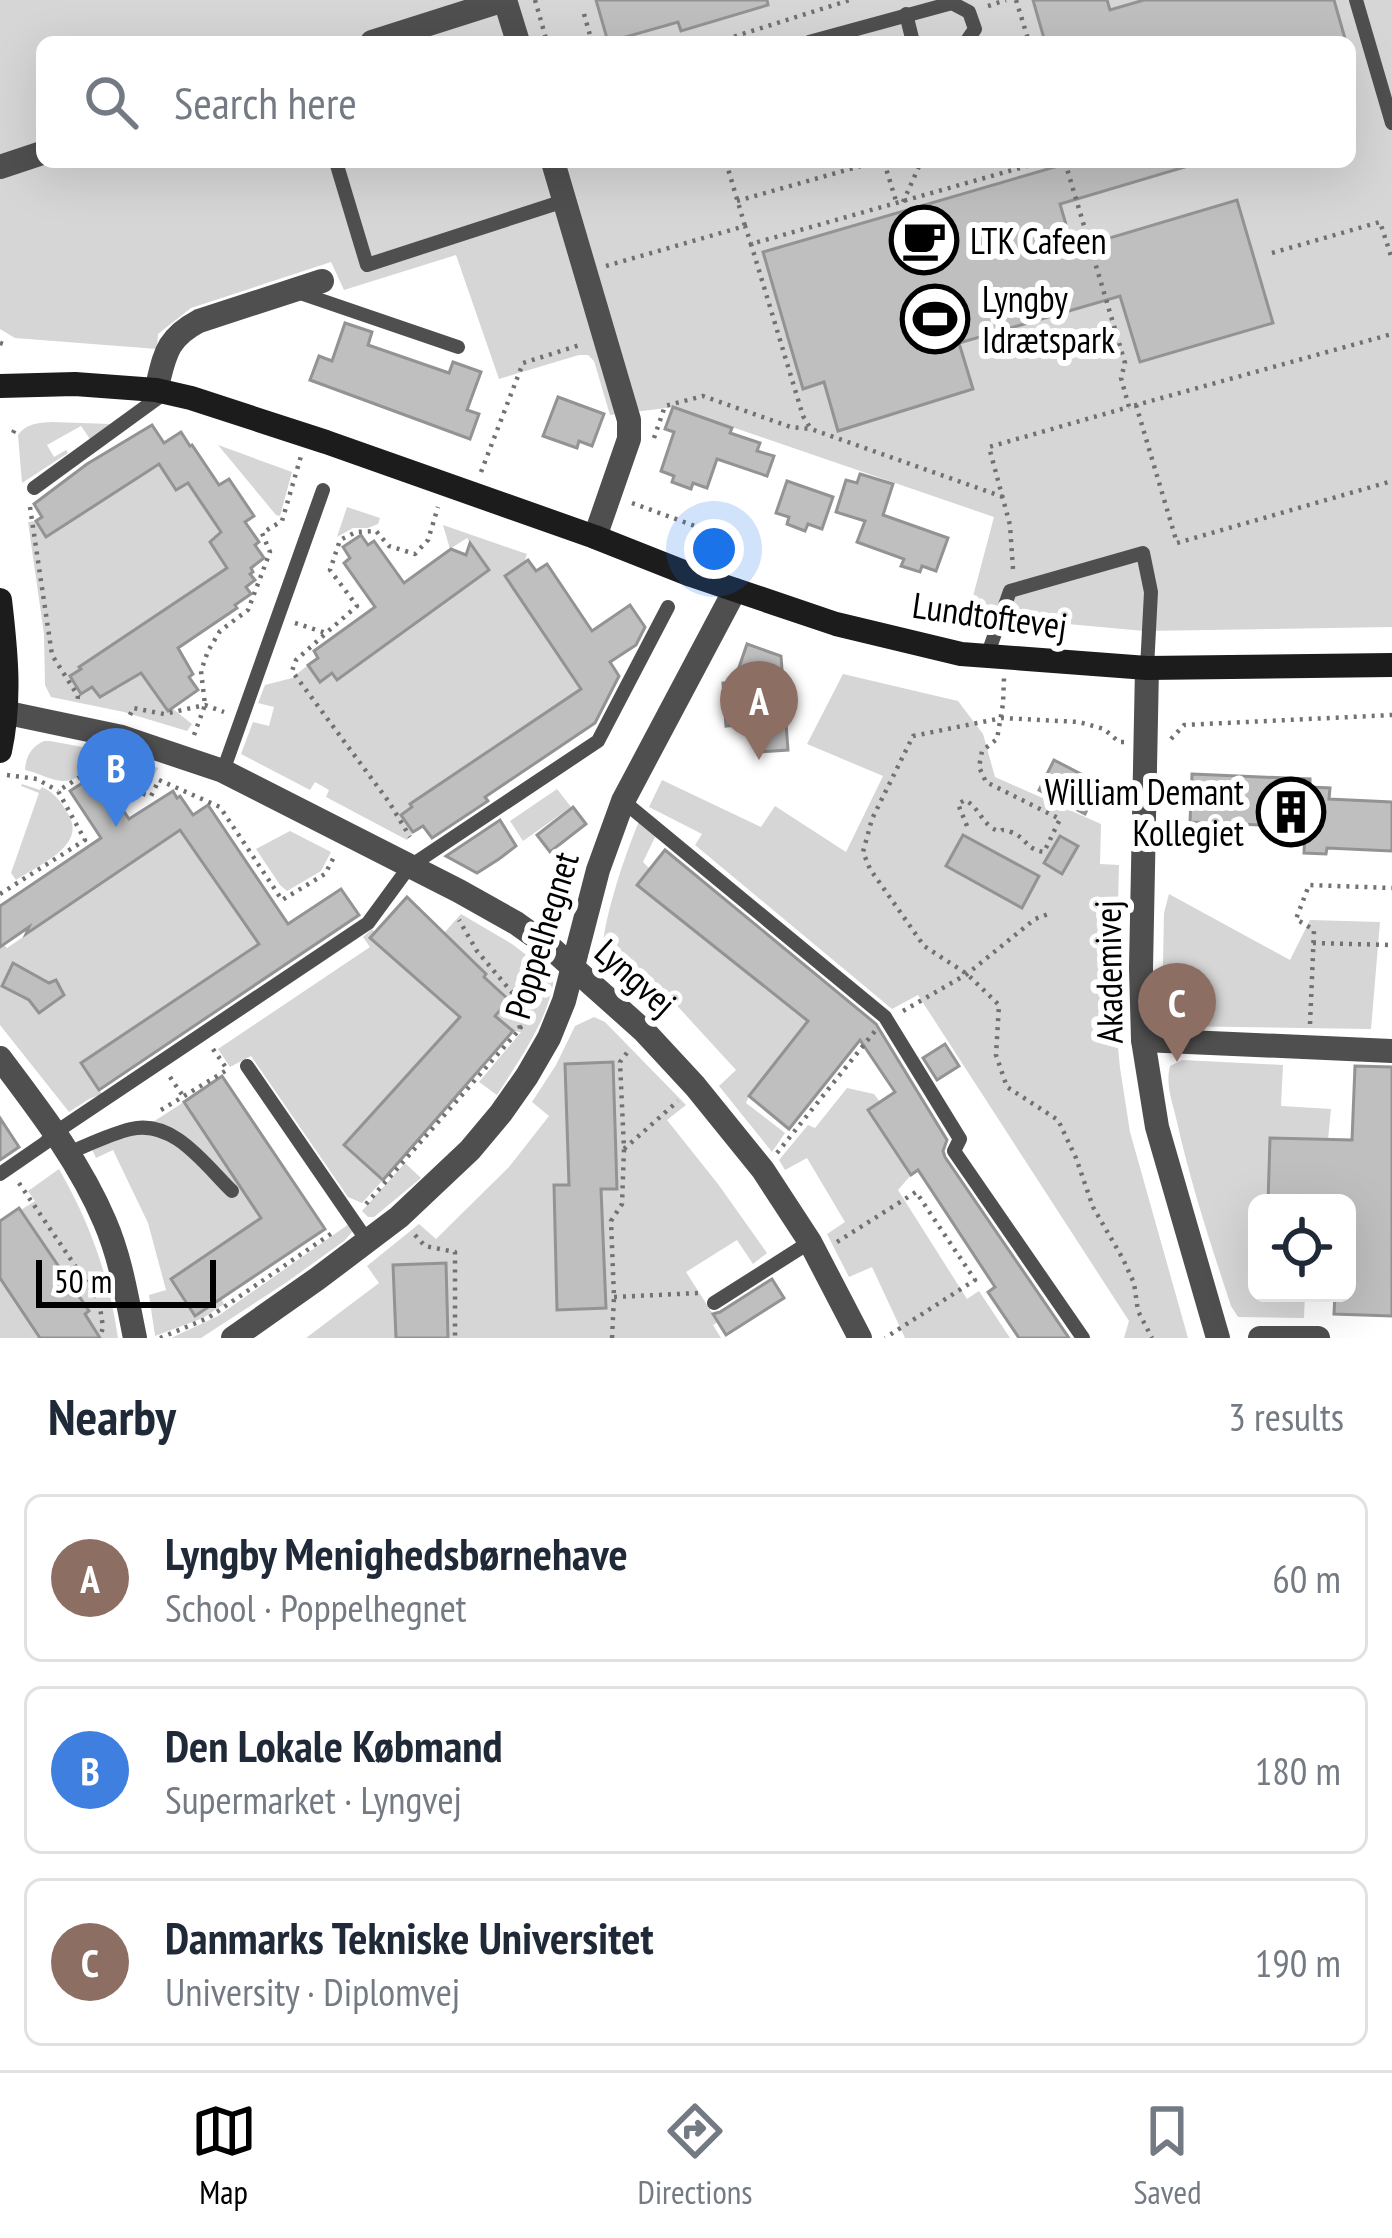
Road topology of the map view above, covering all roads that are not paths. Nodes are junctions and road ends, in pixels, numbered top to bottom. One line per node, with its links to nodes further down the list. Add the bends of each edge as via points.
1 (504, 0): 4 (street); 5 (street)
2 (1355, 0): 9 (lane)
3 (906, 14): 6 (lane); 7 (lane); 8 (lane, via 952,3 969,12)
4 (391, 36)
5 (516, 36)
6 (830, 36)
7 (912, 36)
8 (970, 36)
9 (1392, 124)
10 (36, 155): 11 (street)
11 (0, 167)
12 (338, 168): 14 (lane, via 367,265)
13 (555, 168): 14 (street)
14 (565, 202): 22 (street, via 630,430)
15 (322, 280): 16 (street)
16 (292, 290): 17 (lane); 19 (street, via 181,332 167,349)
17 (458, 347)
18 (0, 386): 19 (street, Lundtoftevej)
19 (161, 391): 20 (lane); 22 (street, Lundtoftevej)
20 (34, 488)
21 (323, 490): 31 (lane)
22 (595, 537): 23 (street, Lundtoftevej)
23 (735, 590): 26 (street, Lundtoftevej, via 876,635); 32 (street, Poppelhegnet)
24 (0, 600): 29 (street)
25 (668, 607): 33 (lane, via 598,741)
26 (996, 657): 28 (street, Lundtoftevej); 28 (lane, via 1010,591 1143,554 1151,592)
27 (1392, 665): 28 (street, Lundtoftevej)
28 (1147, 668): 35 (street, Akademivej)
29 (8, 713): 30 (street); 31 (street, Lyngvej)
30 (0, 751)
31 (223, 771): 33 (street, Lyngvej)
32 (623, 801): 34 (street, Poppelhegnet); 48 (lane, via 886,1018 960,1138 954,1151)
33 (415, 862): 34 (street, Lyngvej); 39 (lane, via 368,923 203,1034)
34 (572, 968): 42 (street, Poppelhegnet, via 549,1038 501,1113); 43 (street, Lyngvej, via 695,1086 763,1169)
35 (1144, 1040): 36 (street); 49 (street, Akademivej, via 1157,1127)
36 (1392, 1051)
37 (0, 1058): 39 (street)
38 (248, 1066): 42 (lane)
39 (62, 1143): 40 (lane, via 45,1143); 41 (lane, via 166,1131); 45 (street, via 106,1224)
40 (4, 1172)
41 (232, 1191)
42 (368, 1242): 46 (street, Poppelhegnet)
43 (813, 1248): 44 (lane); 47 (street, Lyngvej)
44 (714, 1303)
45 (135, 1338)
46 (233, 1338)
47 (860, 1338)
48 (1083, 1338)
49 (1219, 1338)
50 (1259, 1338): 51 (street)
51 (1318, 1338)

